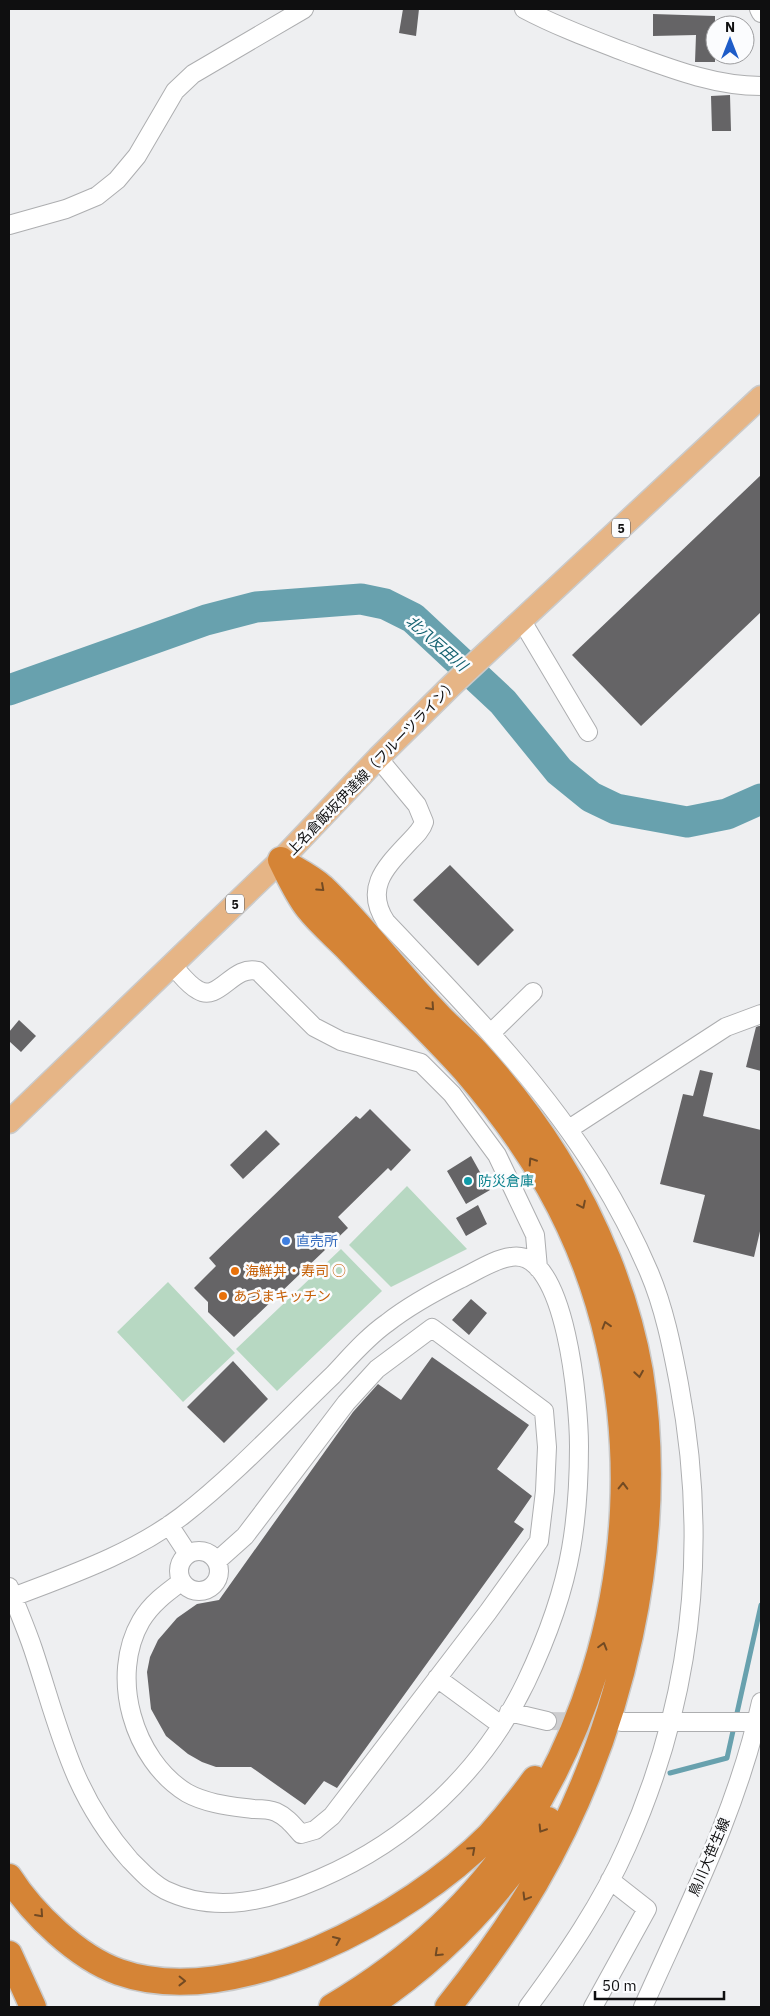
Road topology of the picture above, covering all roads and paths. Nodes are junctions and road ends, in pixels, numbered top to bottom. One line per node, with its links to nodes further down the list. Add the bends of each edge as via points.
1 (304, 9): 6 (street, via 193,74 176,91 137,156 117,180 97,196 66,209)
2 (524, 9): 5 (street, via 557,26 650,62 704,78 742,86)
3 (760, 9): 4 (street)
4 (761, 13)
5 (761, 86)
6 (9, 225)
7 (761, 396): 8 (main road, 上名倉飯坂伊達線（フルーツライン） / 5)
8 (522, 621): 9 (street); 10 (main road, 上名倉飯坂伊達線（フルーツライン） / 5)
9 (588, 732)
10 (378, 758): 11 (main road, 上名倉飯坂伊達線（フルーツライン） / 5); 15 (street, via 417,805 424,822 383,872 376,889 378,910)
11 (281, 860): 12 (main road, 上名倉飯坂伊達線（フルーツライン） / 5); 24 (highway, one-way to 24, via 320,886 503,1083 556,1157 593,1228 632,1334 644,1414 647,1506 643,1555); 26 (highway, one-way to 11, via 605,1641 614,1590 624,1462 617,1378 609,1334 593,1285 549,1187 502,1116 463,1069 306,906)
12 (172, 965): 16 (main road, 上名倉飯坂伊達線（フルーツライン） / 5); 18 (street, via 205,994 215,991 241,972 258,971 324,1034 421,1063 452,1094 497,1155 535,1234)
13 (533, 992): 15 (street)
14 (761, 1014): 17 (street, via 726,1027)
15 (491, 1033): 17 (street, via 539,1088)
16 (9, 1122)
17 (569, 1129): 31 (street, via 609,1193 650,1274 666,1322 682,1402 692,1491 693,1596)
18 (538, 1268): 19 (street, via 529,1260 514,1256 462,1278 404,1310 383,1325 227,1477); 28 (street, via 549,1282 559,1306 574,1378 579,1441 576,1511 563,1586 526,1682)
19 (169, 1525): 20 (street); 23 (street, via 102,1560)
20 (188, 1554): 21 (street, via 210,1553); 22 (street, via 181,1561 178,1572)
21 (217, 1561): 22 (street, via 220,1571 217,1582 210,1589 200,1592); 25 (street, via 245,1536 346,1403 377,1369 432,1328 544,1411 548,1447 539,1541)
22 (181, 1582): 25 (street, via 160,1598 140,1622 127,1665 129,1704 156,1764 188,1793 208,1801 274,1811 288,1819 301,1834 315,1830 332,1816)
23 (11, 1592): 28 (street, via 71,1767 87,1802 108,1833 144,1875 161,1888 197,1901 239,1903 261,1899 345,1868 409,1828 447,1796)
24 (628, 1642): 40 (highway, one-way to 40, via 580,1762 525,1857 466,1927 434,1958); 41 (highway, one-way to 41, via 601,1740 559,1839 510,1923)
25 (437, 1678): 28 (street)
26 (589, 1693): 33 (highway, one-way to 26, via 49,1924 93,1960 120,1972 144,1978 202,1981 256,1970 352,1934 409,1900 451,1869 489,1835 521,1798); 39 (highway, via 548,1784 524,1826 497,1863 467,1899 429,1936 391,1969)
27 (761, 1702): 32 (street, 鳥川大笹生線)
28 (505, 1719): 29 (street)
29 (546, 1721)
30 (621, 1722): 31 (street)
31 (671, 1722): 32 (street); 34 (street, via 638,1821)
32 (759, 1722): 44 (street, 鳥川大笹生線, via 723,1825)
33 (9, 1877)
34 (610, 1880): 42 (street, via 593,1913); 43 (street, via 647,1908)
35 (9, 1954): 38 (highway)
36 (9, 1962): 37 (highway)
37 (27, 2007)
38 (33, 2007)
39 (332, 2007)
40 (367, 2007)
41 (448, 2007)
42 (528, 2007)
43 (593, 2007)
44 (643, 2007)

